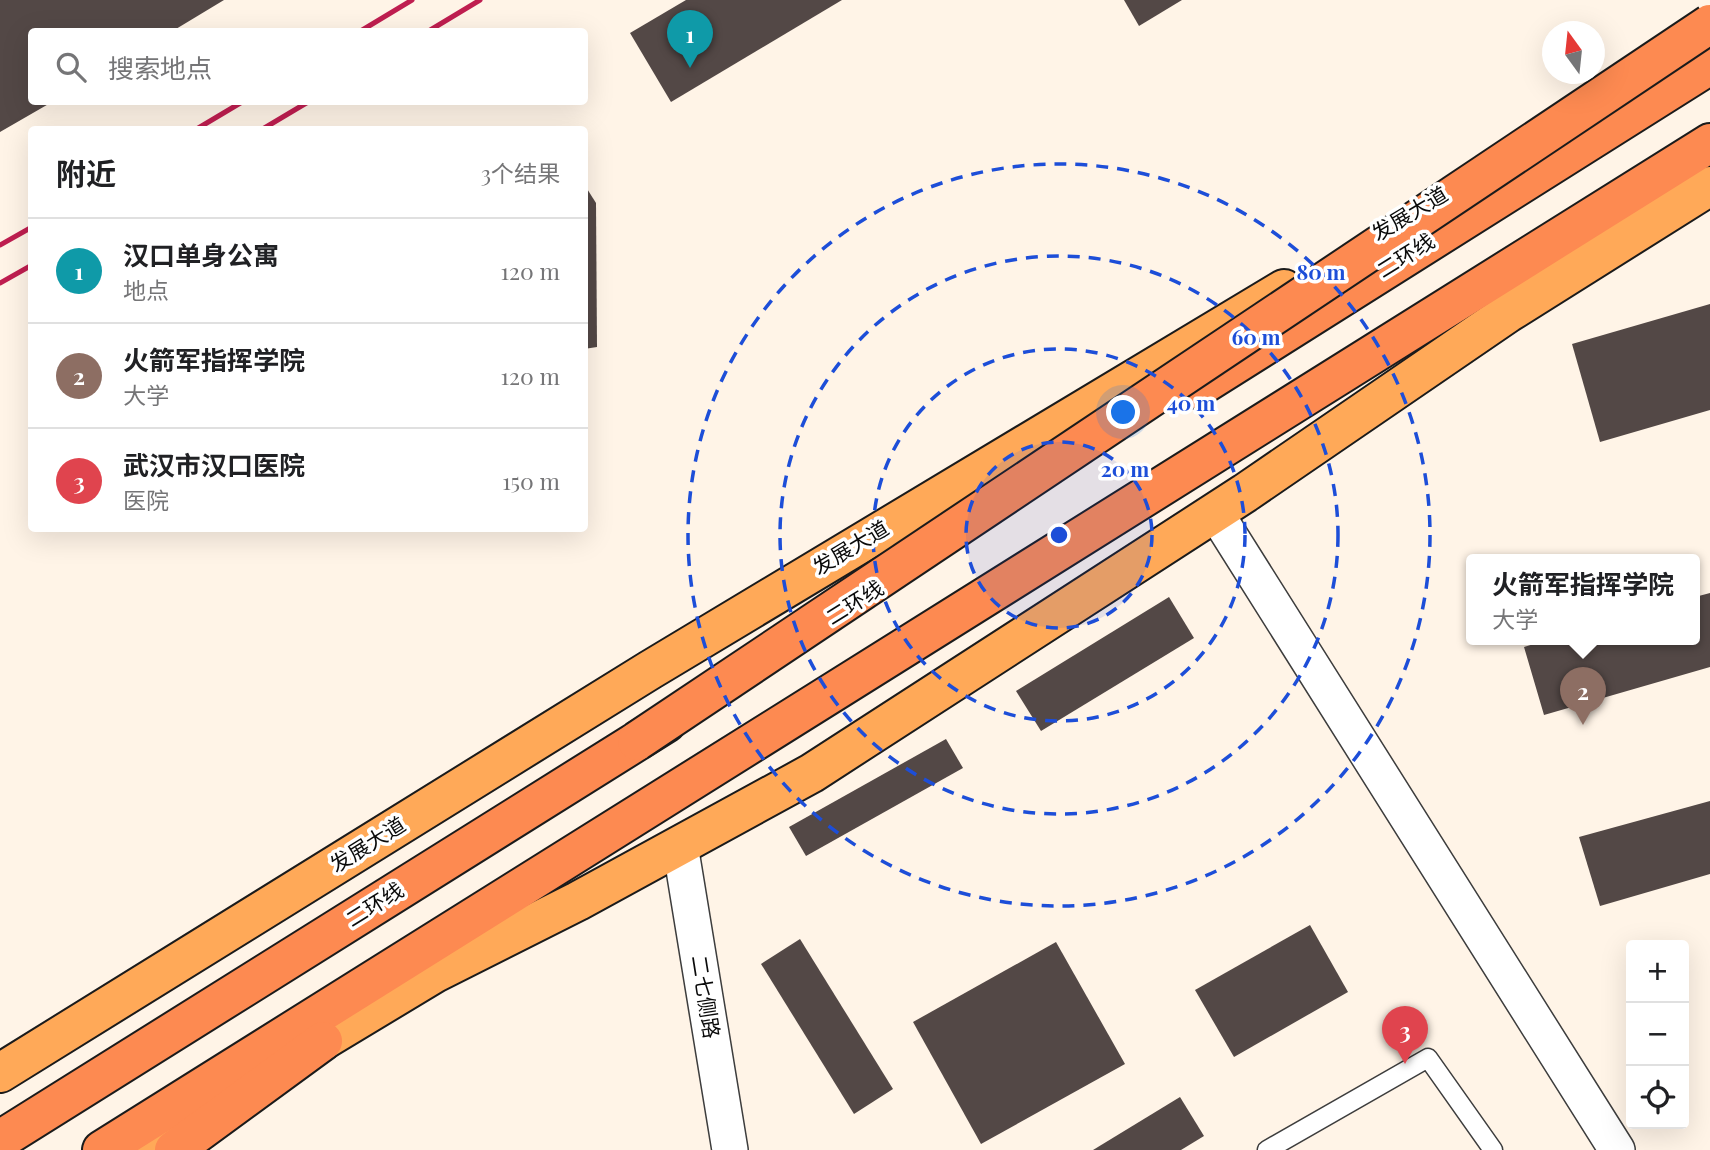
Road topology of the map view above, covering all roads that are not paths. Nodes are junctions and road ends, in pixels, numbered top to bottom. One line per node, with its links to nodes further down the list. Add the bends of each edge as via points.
1 (1710, 24): 7 (highway, bridge)
2 (1710, 35): 10 (main road, 发展大道, via 755,606)
3 (1710, 65): 7 (highway, 二环线, bridge)
4 (1710, 144): 13 (highway)
5 (1710, 186): 6 (main road, via 1508,313)
6 (1215, 512): 8 (main road, via 812,773); 18 (street)
7 (637, 741): 11 (highway, 二环线)
8 (681, 845): 9 (main road, via 435,973); 15 (street, 二七侧路)
9 (323, 1041): 12 (highway); 14 (main road)
10 (0, 1073)
11 (0, 1140)
12 (182, 1145)
13 (102, 1150)
14 (142, 1150)
15 (730, 1150)
16 (1266, 1150): 17 (lane, via 1428,1058)
17 (1493, 1150)
18 (1617, 1150)

